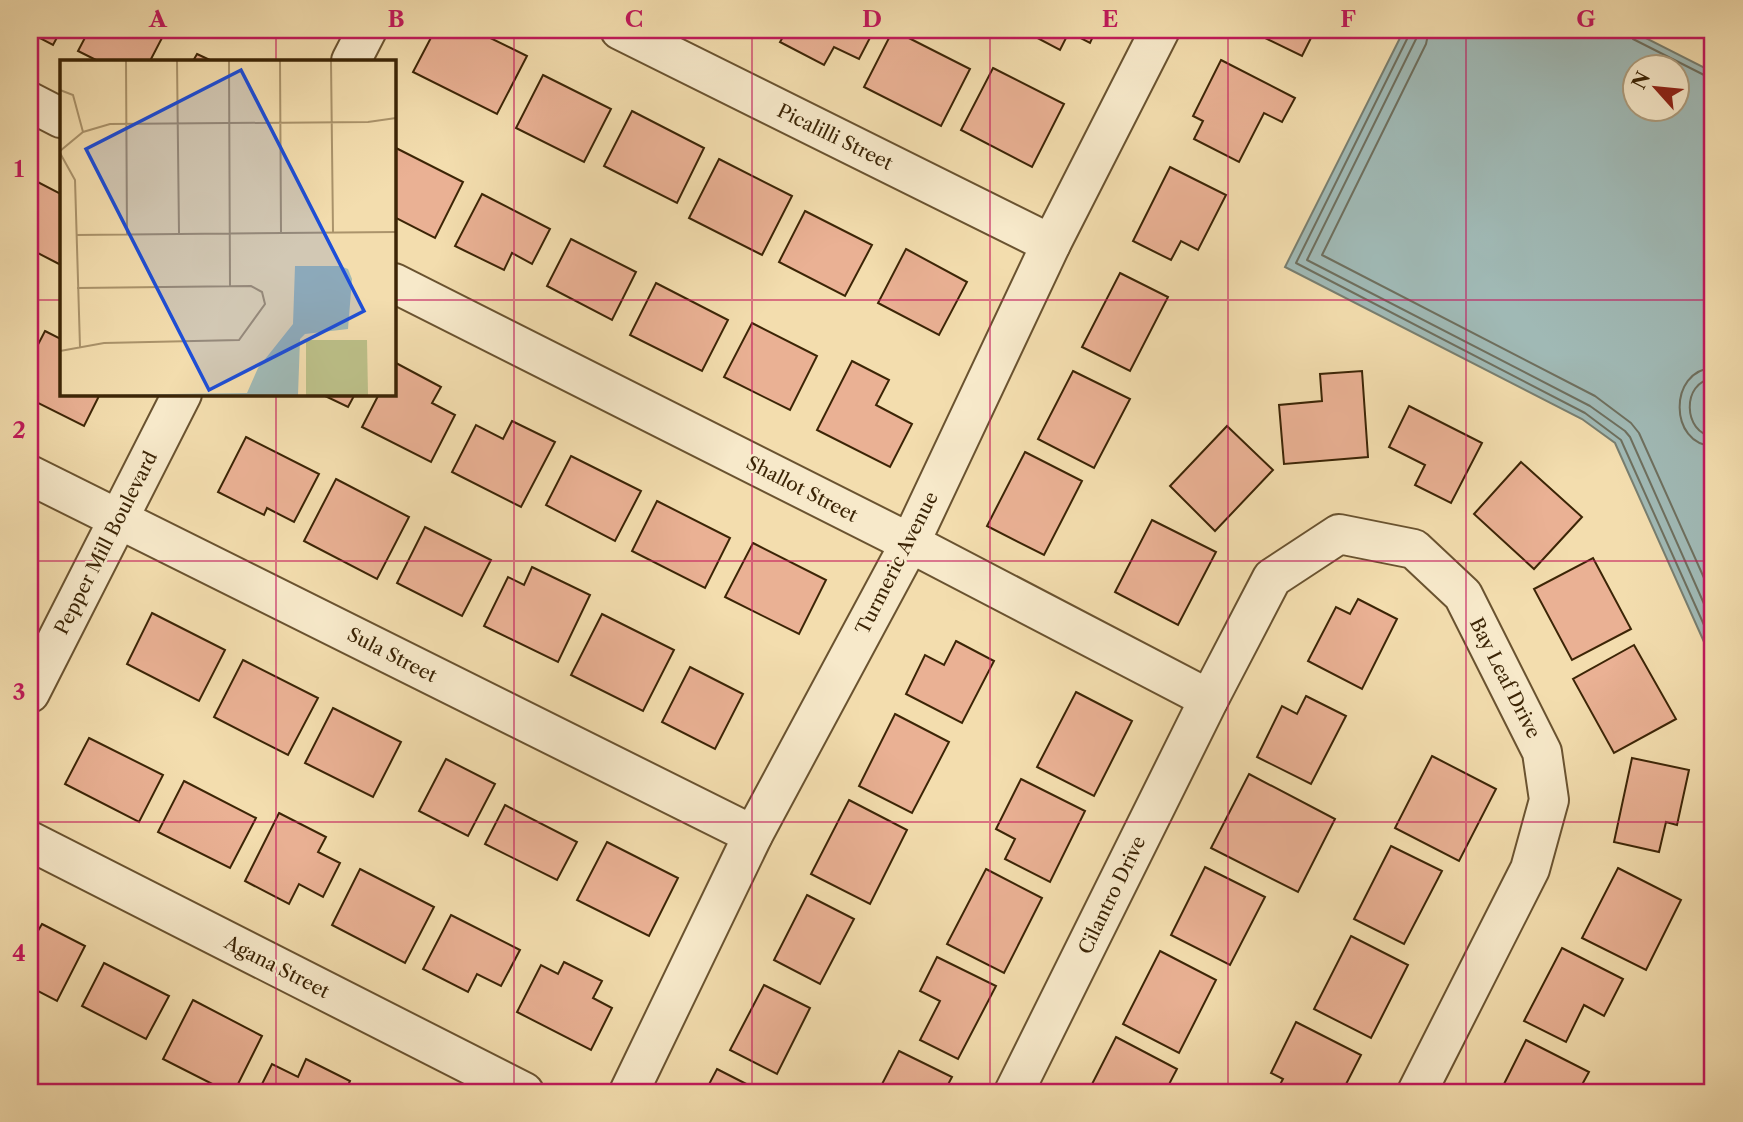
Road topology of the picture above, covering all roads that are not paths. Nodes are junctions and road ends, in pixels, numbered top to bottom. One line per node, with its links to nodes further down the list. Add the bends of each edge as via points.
1 (367, 30): 4 (street)
2 (620, 30): 7 (street, Picalilli Street)
3 (1160, 30): 7 (street, Turmeric Avenue)
4 (352, 60)
5 (30, 103): 6 (street)
6 (60, 118)
7 (1051, 244): 12 (street, Turmeric Avenue)
8 (396, 284): 12 (street, Shallot Street)
9 (181, 396): 11 (street, Pepper Mill Boulevard)
10 (30, 475): 11 (street, Sula Street)
11 (119, 519): 13 (street, Pepper Mill Boulevard); 15 (street, Sula Street)
12 (909, 544): 14 (street, Shallot Street); 15 (street, Turmeric Avenue)
13 (30, 693)
14 (1209, 699): 19 (street, Cilantro Drive); 20 (street, Bay Leaf Drive, via 1272,578 1339,534 1414,550 1463,595 1542,752 1549,800 1530,869)
15 (753, 835): 18 (street, Turmeric Avenue)
16 (30, 841): 17 (street, Agana Street)
17 (524, 1092)
18 (629, 1092)
19 (1014, 1092)
20 (1417, 1092)

